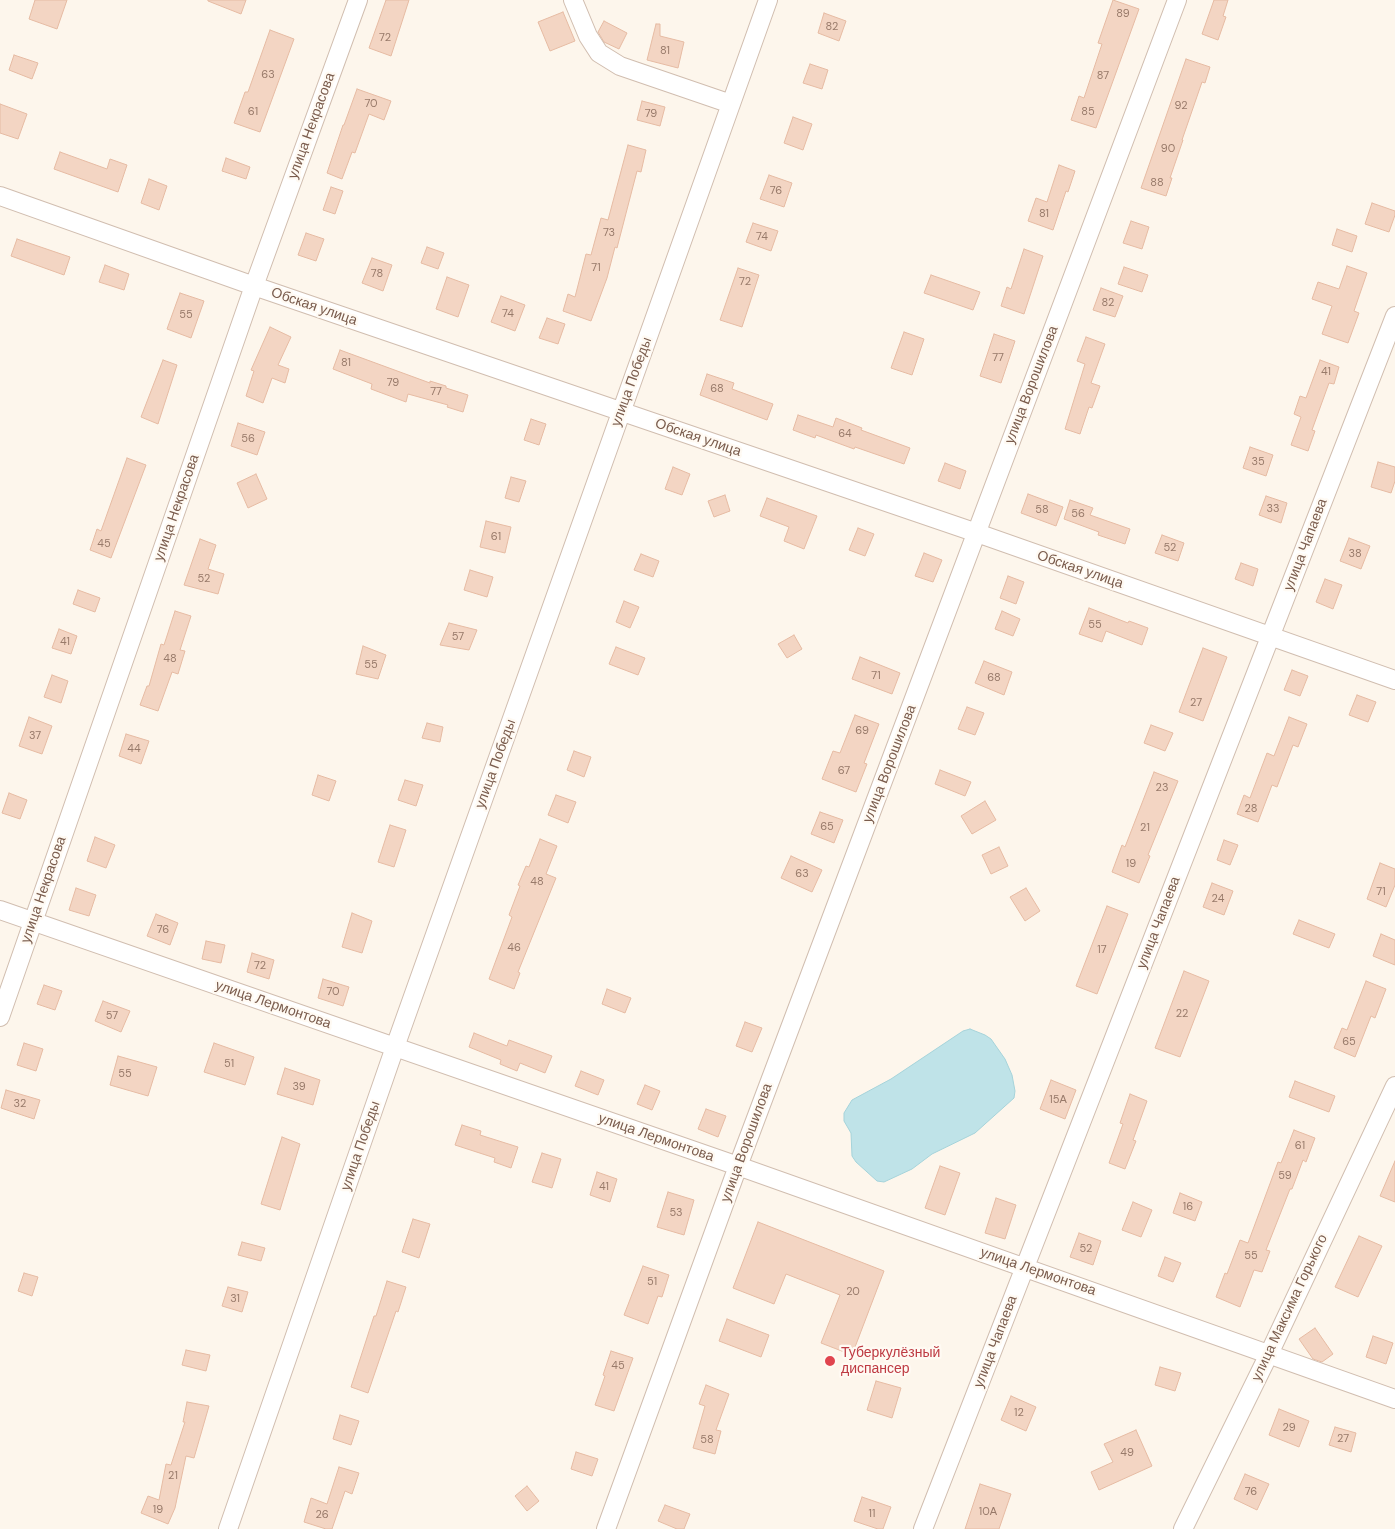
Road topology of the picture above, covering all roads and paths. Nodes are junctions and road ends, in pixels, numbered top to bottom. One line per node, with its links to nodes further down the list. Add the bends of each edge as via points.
1 (358, 0): 7 (street, улица Некрасова)
2 (573, 0): 5 (street, via 598,52 620,66)
3 (768, 0): 5 (street, улица Победы)
4 (1177, 0): 10 (street, улица Ворошилова)
5 (730, 104): 9 (street, улица Победы)
6 (0, 196): 7 (street, Обская улица)
7 (254, 286): 9 (street, Обская улица); 14 (street, улица Некрасова)
8 (1395, 316): 11 (street, улица Чапаева)
9 (621, 412): 10 (street, Обская улица); 16 (street, улица Победы)
10 (977, 533): 11 (street, Обская улица); 18 (street, улица Ворошилова)
11 (1270, 636): 12 (street, Обская улица); 19 (street, улица Чапаева)
12 (1395, 680)
13 (0, 910): 14 (street, улица Лермонтова)
14 (33, 922): 15 (street, улица Некрасова); 16 (street, улица Лермонтова)
15 (0, 1017)
16 (395, 1047): 18 (street, улица Лермонтова); 22 (street, улица Победы)
17 (1395, 1086): 20 (street, улица Максима Горького)
18 (738, 1166): 19 (street, улица Лермонтова); 23 (street, улица Ворошилова)
19 (1024, 1268): 20 (street, улица Лермонтова); 24 (street, улица Чапаева)
20 (1269, 1354): 21 (street, улица Лермонтова); 25 (street, улица Максима Горького)
21 (1395, 1399)
22 (228, 1529)
23 (606, 1529)
24 (923, 1529)
25 (1183, 1529)

